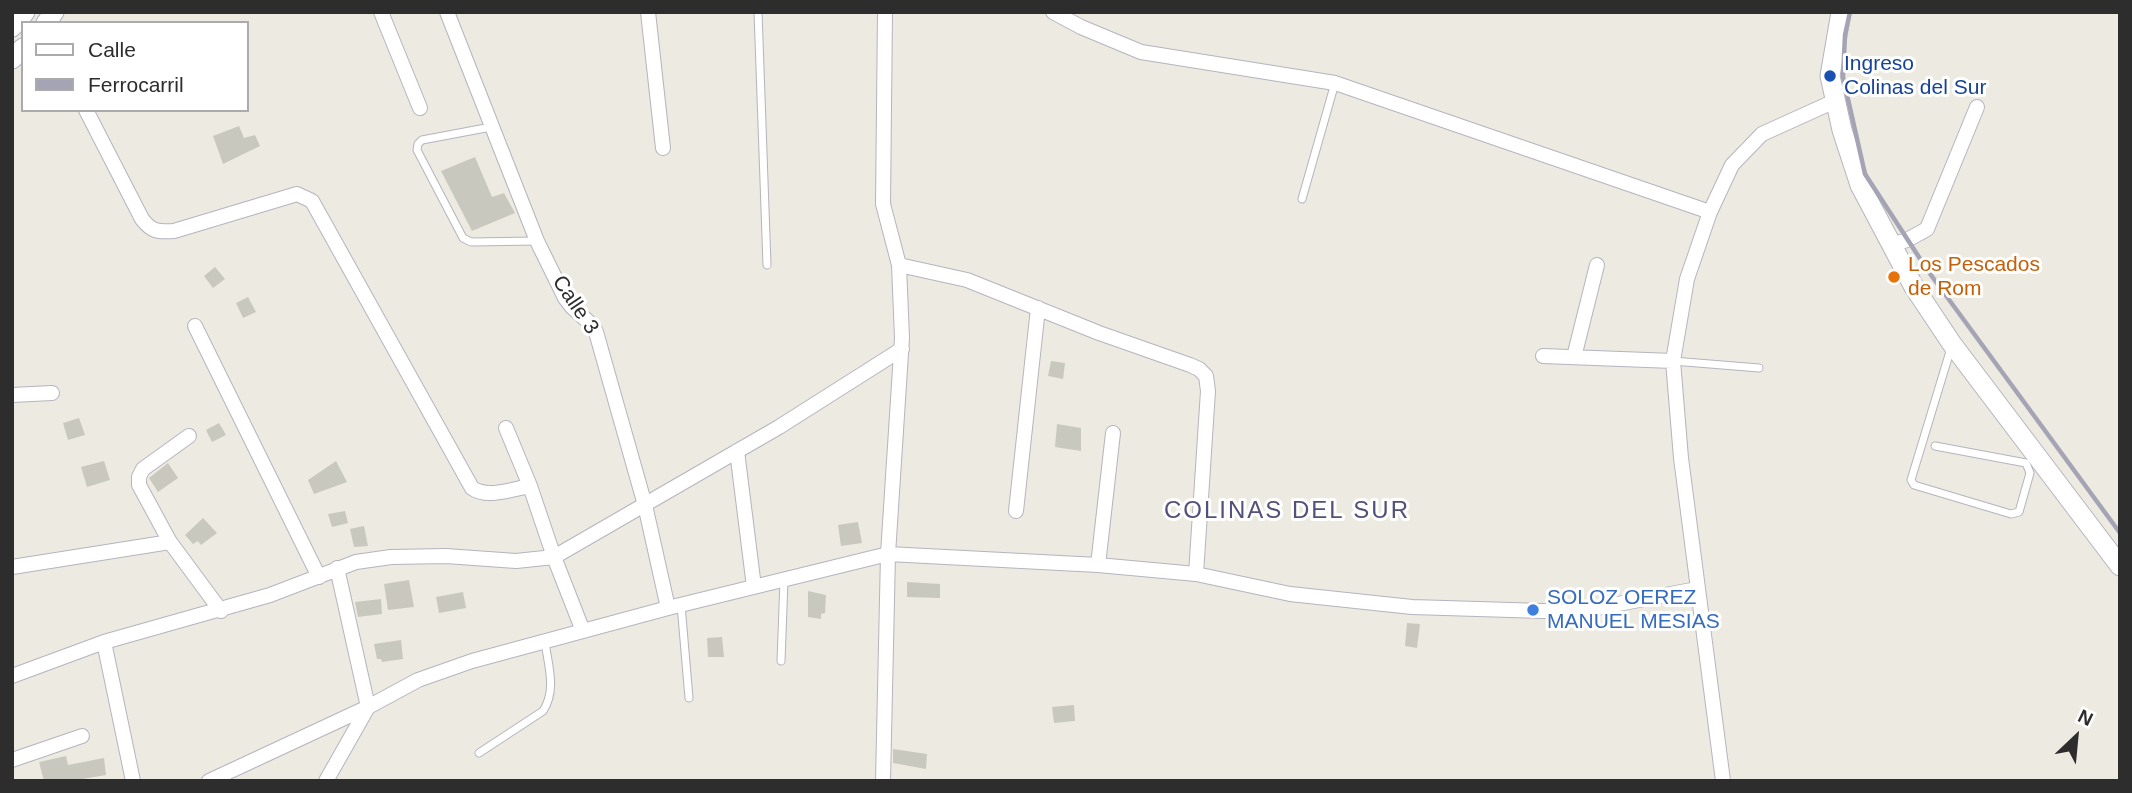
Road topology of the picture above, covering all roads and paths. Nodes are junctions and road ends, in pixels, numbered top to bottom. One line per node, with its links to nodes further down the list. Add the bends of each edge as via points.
1 (24, 12): 9 (street)
2 (381, 12): 13 (street)
3 (447, 12): 15 (street, Calle 3)
4 (649, 12): 16 (street)
5 (758, 12): 21 (lane)
6 (886, 12): 22 (street, via 883,204)
7 (1053, 12): 10 (street, via 1141,52)
8 (1841, 12): 11 (street, via 1830,76)
9 (12, 27)
10 (1335, 83): 17 (lane); 18 (street)
11 (1835, 101): 18 (street, via 1762,134 1732,165); 20 (street, via 1860,185)
12 (1977, 107): 20 (street, via 1927,229)
13 (421, 108)
14 (87, 112): 39 (street, via 142,219 156,233 297,194 312,201 472,488 489,493)
15 (491, 127): 19 (street, Calle 3); 19 (lane, via 422,140 417,150 463,238 471,242)
16 (663, 148)
17 (1302, 199)
18 (1710, 212): 30 (street, via 1687,279)
19 (537, 241): 40 (street, Calle 3, via 565,298 593,326)
20 (1892, 245): 26 (street)
21 (767, 265)
22 (899, 265): 24 (street, via 967,280); 27 (street)
23 (1597, 265): 29 (street)
24 (1038, 308): 41 (street); 49 (street, via 1153,350 1206,376 1209,391)
25 (195, 326): 50 (street)
26 (1952, 344): 37 (lane, via 1911,481 2011,514 2019,512 2030,473 2026,463); 46 (street)
27 (902, 349): 38 (street); 43 (street)
28 (1543, 356): 29 (street)
29 (1574, 357): 30 (street)
30 (1673, 360): 31 (lane); 53 (street)
31 (1759, 368)
32 (52, 393): 33 (street)
33 (12, 396)
34 (506, 428): 39 (street)
35 (1113, 433): 45 (street)
36 (189, 436): 42 (street, via 143,469 139,477)
37 (1935, 446)
38 (737, 451): 40 (street); 52 (street)
39 (530, 486): 44 (street)
40 (645, 505): 44 (street); 54 (street, Calle 3)
41 (1016, 511)
42 (170, 542): 47 (street); 55 (street)
43 (888, 554): 45 (street); 51 (street); 69 (street)
44 (554, 557): 48 (street, via 516,561 446,555 391,557); 56 (street)
45 (1098, 565): 49 (street)
46 (2120, 566)
47 (12, 567)
48 (337, 568): 50 (street); 62 (street)
49 (1196, 574): 53 (street, via 1290,594 1412,607 1576,612)
50 (319, 577): 55 (street)
51 (784, 580): 52 (street); 59 (lane)
52 (754, 587): 54 (street)
53 (1697, 589): 70 (street)
54 (675, 606): 56 (street); 61 (lane)
55 (221, 611): 58 (street)
56 (583, 631): 57 (street)
57 (545, 641): 62 (street, via 418,680); 64 (lane, via 552,692 549,702 543,711)
58 (104, 642): 60 (street); 66 (street)
59 (780, 661)
60 (12, 676)
61 (689, 698)
62 (368, 707): 67 (street); 68 (street)
63 (82, 736): 65 (street)
64 (479, 753)
65 (12, 760)
66 (133, 781)
67 (209, 781)
68 (326, 781)
69 (883, 781)
70 (1723, 781)

